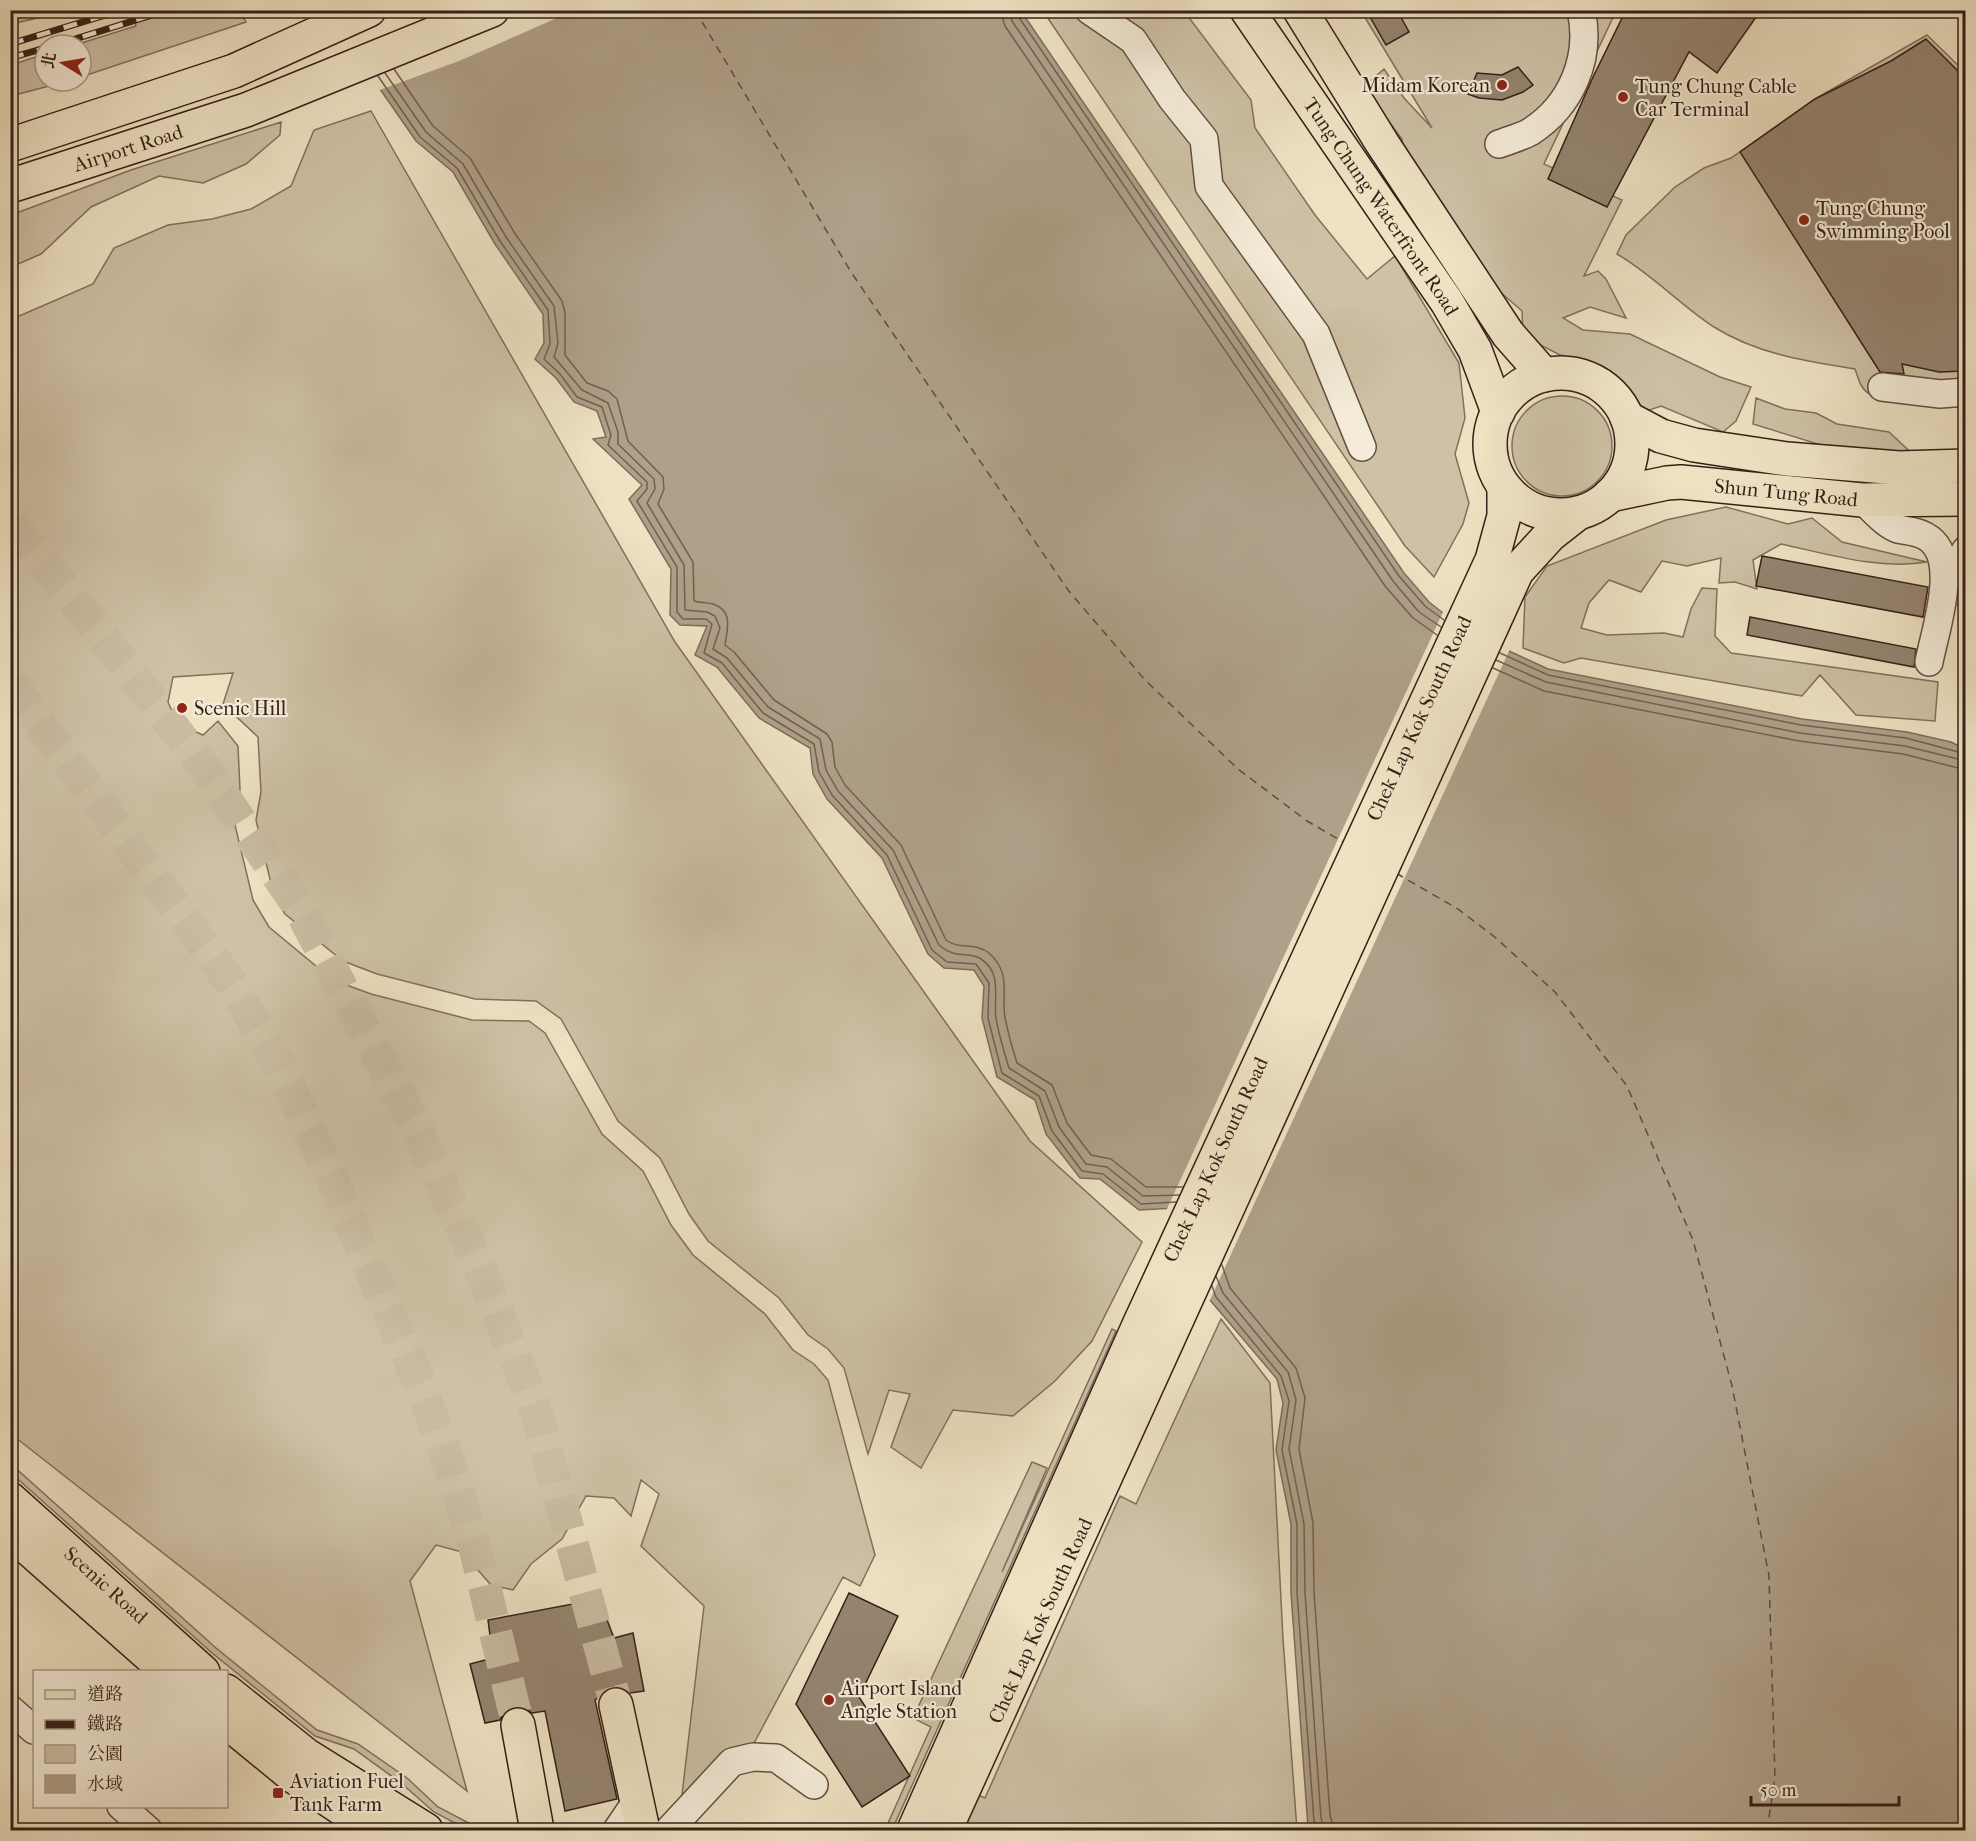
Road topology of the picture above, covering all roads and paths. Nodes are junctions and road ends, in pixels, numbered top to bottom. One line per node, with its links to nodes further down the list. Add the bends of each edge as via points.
1 (369, 10): 8 (main road, Airport Road, via 234,71)
2 (492, 10): 9 (main road, Airport Road, via 246,110)
3 (1089, 10): 15 (street, via 1133,40 1204,139 1209,186 1316,334)
4 (1247, 10): 13 (main road, Tung Chung Waterfront Road, via 1448,302 1475,350)
5 (1300, 10): 10 (main road, Tung Chung Waterfront Road, via 1508,334)
6 (1581, 10): 7 (street, via 1585,27 1583,59 1572,89 1554,114 1528,133)
7 (1499, 144)
8 (10, 145)
9 (10, 186)
10 (1544, 375): 13 (main road, via 1517,388); 14 (main road, via 1569,373 1593,381 1614,396)
11 (1881, 387): 12 (street, via 1940,394)
12 (1965, 392)
13 (1498, 412): 17 (main road, via 1491,432 1491,454)
14 (1627, 418): 16 (main road, Shun Tung Road, via 1660,436 1694,446 1787,459 1899,468); 18 (main road, via 1630,459)
15 (1362, 447)
16 (1965, 466)
17 (1504, 487): 21 (main road, via 1530,508 1560,515); 23 (main road, Chek Lap Kok South Road)
18 (1610, 495): 20 (main road, Shun Tung Road, via 1681,482); 21 (main road)
19 (1965, 499): 20 (main road, Shun Tung Road)
20 (1862, 500): 24 (street, via 1888,524 1934,542 1943,557)
21 (1578, 513): 23 (main road, Chek Lap Kok South Road)
22 (1965, 550): 24 (street)
23 (1505, 565): 43 (main road, Chek Lap Kok South Road, via 1139,1325); 44 (main road, Chek Lap Kok South Road, via 1159,1362)
24 (1944, 583): 25 (street)
25 (1927, 647)
26 (10, 1499): 29 (main road, Scenic Road)
27 (10, 1532): 28 (main road, Scenic Road)
28 (167, 1670)
29 (202, 1670)
30 (228, 1693): 42 (main road, via 306,1755)
31 (616, 1705): 39 (main road)
32 (10, 1709): 35 (street)
33 (228, 1723): 41 (main road, via 301,1783)
34 (518, 1725): 38 (main road)
35 (33, 1729)
36 (814, 1785): 39 (street, via 776,1758 753,1756 732,1762)
37 (123, 1808): 40 (street)
38 (543, 1822)
39 (642, 1824)
40 (148, 1830)
41 (374, 1830)
42 (426, 1830)
43 (914, 1830)
44 (945, 1830)

